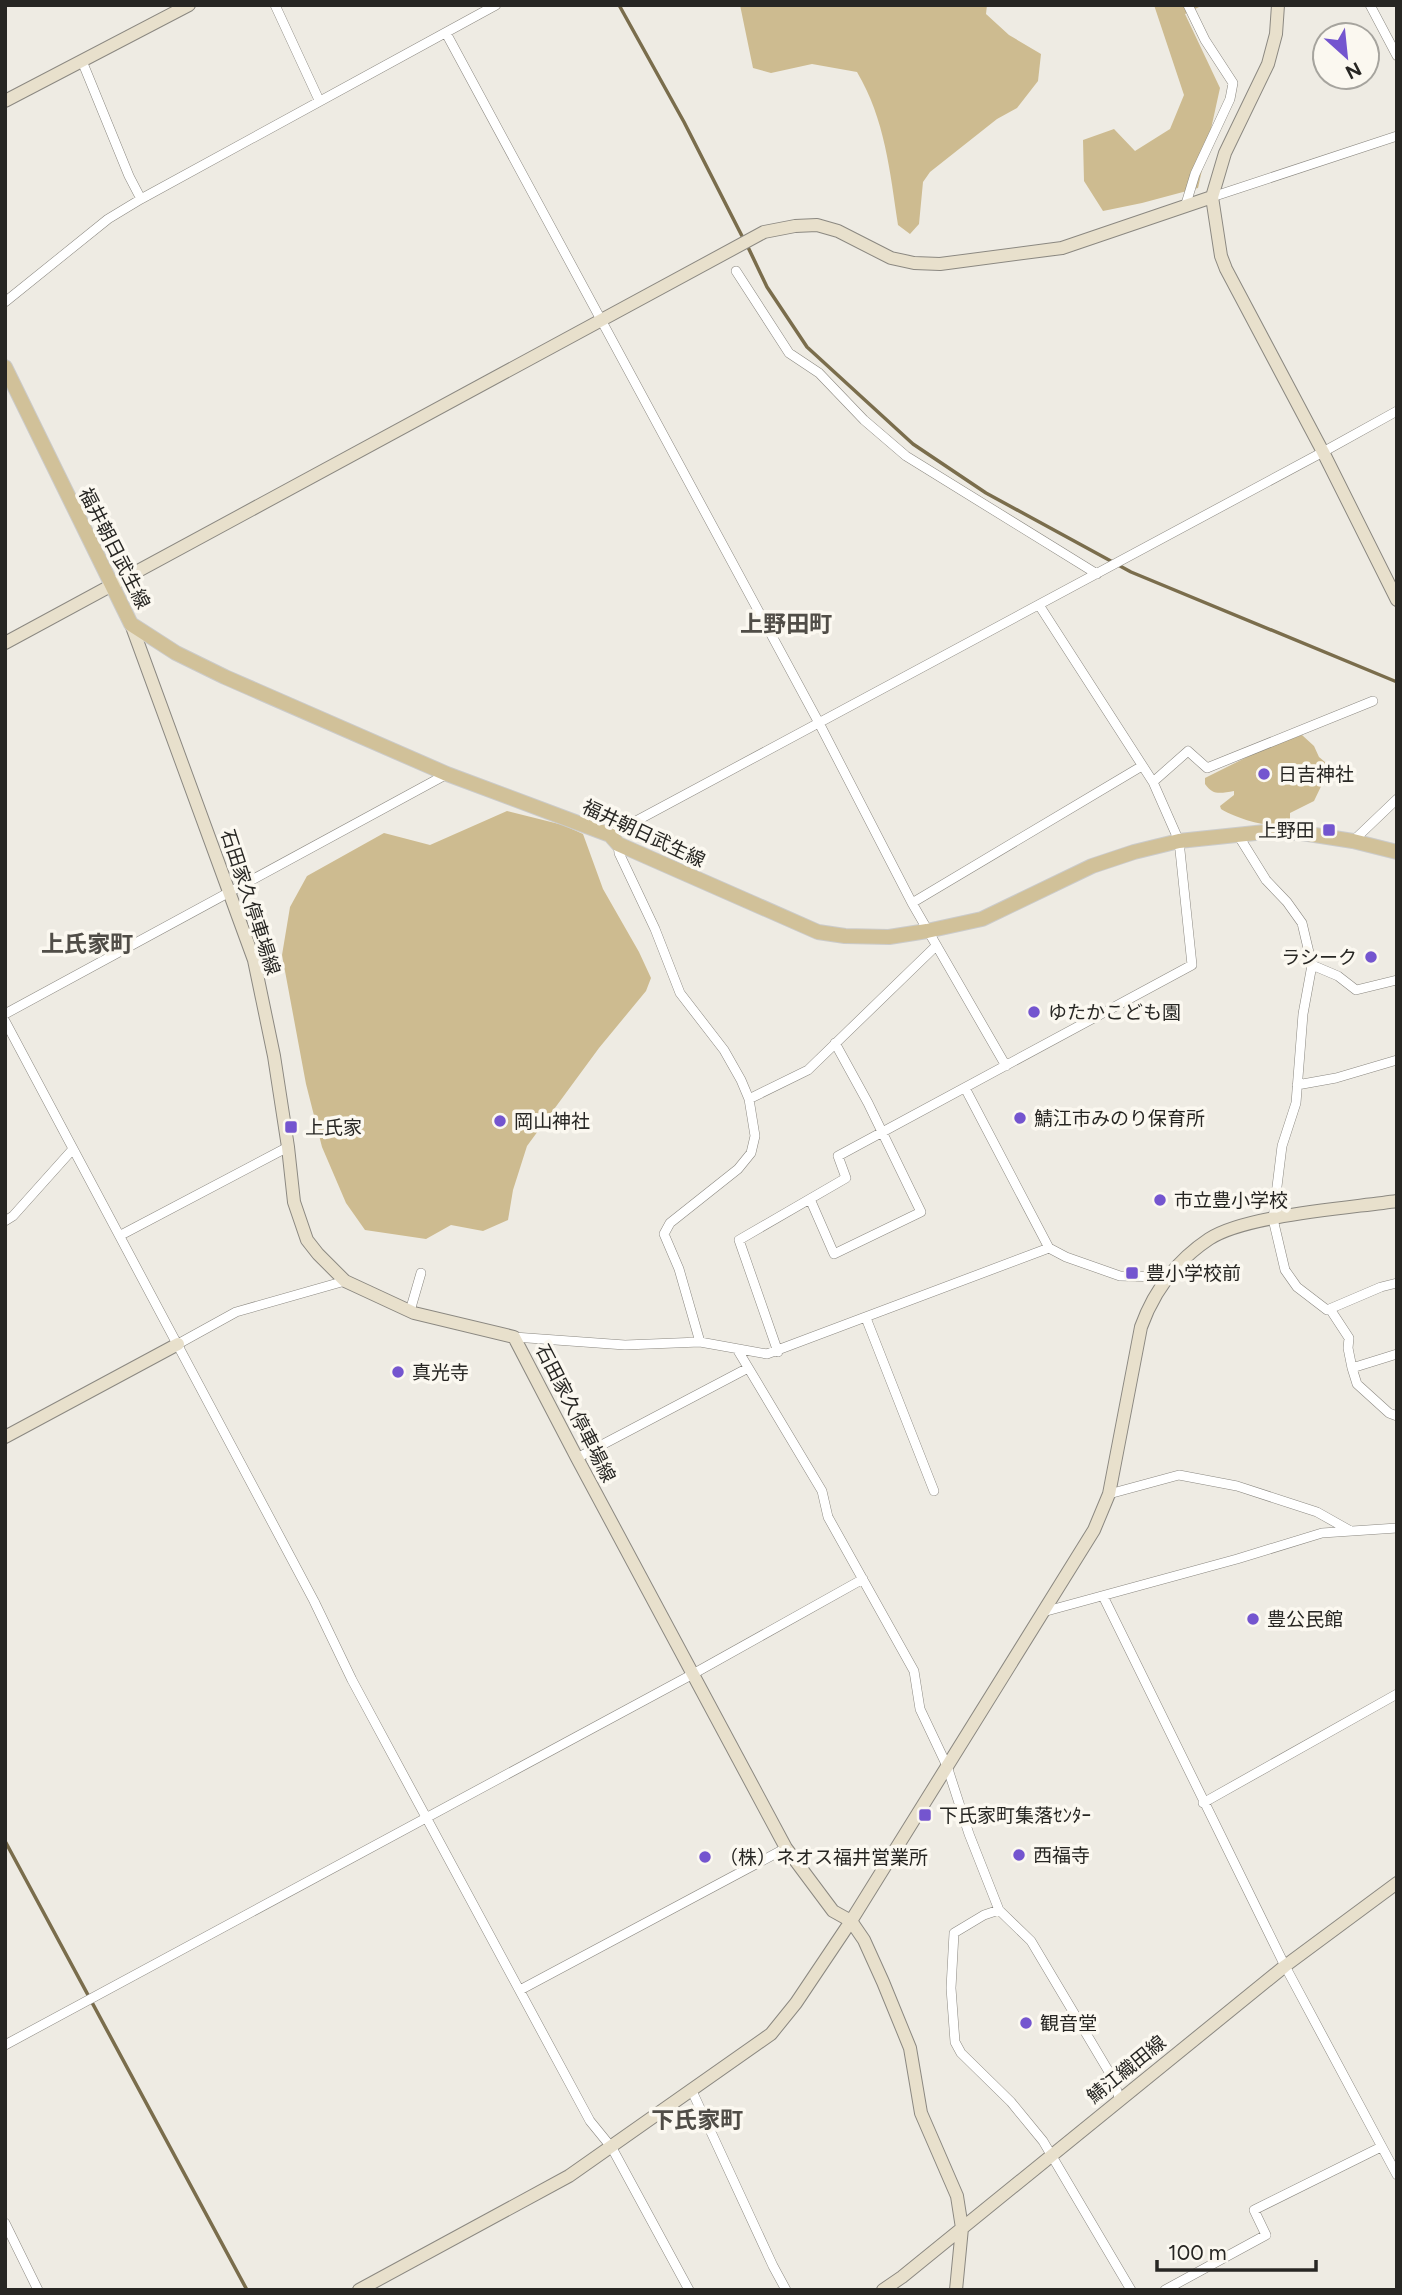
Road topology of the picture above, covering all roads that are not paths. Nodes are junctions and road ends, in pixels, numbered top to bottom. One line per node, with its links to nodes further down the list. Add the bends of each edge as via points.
1 (189, 5): 9 (street)
2 (275, 5): 10 (street)
3 (496, 5): 7 (street)
4 (1188, 5): 15 (street, via 1233,83)
5 (1278, 5): 13 (street, via 1268,64 1225,153)
6 (1370, 5): 8 (street)
7 (446, 33): 10 (street); 18 (street)
8 (1397, 56)
9 (82, 61): 11 (street); 14 (street)
10 (319, 100): 14 (street)
11 (5, 101)
12 (1397, 136): 13 (street)
13 (1212, 197): 15 (street); 21 (street, via 1226,269)
14 (141, 199): 17 (street, via 108,219)
15 (1185, 207): 18 (street, via 1062,248 940,264 891,258 838,231 817,225 795,226 764,232)
16 (736, 271): 22 (street, via 789,353 819,373 906,456)
17 (5, 302)
18 (601, 320): 23 (street); 29 (street)
19 (5, 367): 23 (main road, 福井朝日武生線)
20 (1397, 411): 21 (street)
21 (1323, 452): 22 (street); 24 (street)
22 (1097, 574): 25 (street)
23 (111, 586): 26 (main road, 福井朝日武生線); 27 (street)
24 (1397, 600)
25 (1039, 605): 29 (street); 30 (street)
26 (131, 624): 31 (main road, 福井朝日武生線, via 225,677); 39 (street, 石田家久停車場線)
27 (5, 643)
28 (1374, 701): 32 (street, via 1207,768 1188,751)
29 (819, 723): 35 (street); 40 (street)
30 (1142, 766): 32 (street); 40 (street)
31 (447, 774): 35 (main road, 福井朝日武生線); 39 (street)
32 (1153, 782): 36 (street)
33 (1397, 799): 37 (street)
34 (1238, 835): 36 (main road, 福井朝日武生線); 37 (main road, 福井朝日武生線, via 1302,833); 43 (street, via 1266,880 1302,923)
35 (614, 839): 41 (main road, 福井朝日武生線, via 818,932 888,937); 52 (street, via 680,993 724,1050)
36 (1179, 841): 41 (main road, 福井朝日武生線, via 1092,866 982,919); 49 (street, via 1192,964)
37 (1353, 841): 38 (main road, 福井朝日武生線)
38 (1397, 852)
39 (231, 893): 45 (street); 54 (street, 石田家久停車場線, via 254,960)
40 (912, 902): 41 (street)
41 (927, 931): 42 (street)
42 (936, 946): 47 (street); 49 (street)
43 (1312, 965): 44 (street, via 1356,990); 50 (street)
44 (1397, 980)
45 (5, 1014)
46 (5, 1021): 55 (street)
47 (835, 1043): 52 (street, via 808,1070); 53 (street)
48 (1397, 1060): 50 (street)
49 (1006, 1066): 51 (street)
50 (1297, 1084): 58 (street, via 1296,1104 1282,1146)
51 (965, 1088): 53 (street); 61 (street)
52 (749, 1099): 70 (street, via 755,1136 751,1153 670,1223 664,1234)
53 (883, 1132): 56 (street, via 838,1156 846,1178); 56 (street, via 921,1212 834,1254)
54 (288, 1147): 60 (street); 64 (street, 石田家久停車場線, via 294,1202 307,1240)
55 (73, 1149): 59 (street); 60 (street)
56 (810, 1199): 73 (street, via 739,1240)
57 (1397, 1201): 58 (street)
58 (1273, 1219): 63 (street, via 1210,1238); 66 (street, via 1285,1270 1297,1287)
59 (5, 1221)
60 (121, 1234): 71 (street)
61 (1049, 1248): 63 (street, via 1120,1276); 68 (street)
62 (421, 1273): 67 (street)
63 (1167, 1277): 81 (street, via 1150,1301 1141,1326)
64 (345, 1281): 67 (street, 石田家久停車場線); 71 (street, via 236,1312)
65 (1397, 1283): 66 (street)
66 (1330, 1309): 76 (street, via 1349,1338)
67 (410, 1311): 69 (street, 石田家久停車場線)
68 (866, 1318): 73 (street); 80 (street)
69 (514, 1337): 70 (street, via 625,1345); 79 (street, 石田家久停車場線)
70 (700, 1342): 72 (street)
71 (178, 1344): 78 (street); 91 (street)
72 (737, 1349): 73 (street); 75 (street)
73 (778, 1352)
74 (1397, 1354): 76 (street)
75 (748, 1368): 79 (street); 84 (street, via 822,1491 828,1517)
76 (1352, 1368): 77 (street, via 1357,1384)
77 (1397, 1416)
78 (5, 1437)
79 (577, 1458): 87 (street, 石田家久停車場線)
80 (934, 1491)
81 (1109, 1494): 83 (street, via 1179,1475 1237,1486 1294,1504); 86 (street, via 1094,1530)
82 (1397, 1528): 83 (street)
83 (1350, 1531): 85 (street, via 1322,1533)
84 (863, 1579): 87 (street); 89 (street, via 914,1671 920,1709)
85 (1103, 1595): 86 (street); 90 (street)
86 (1042, 1612): 89 (street)
87 (693, 1674): 91 (street); 92 (street, 石田家久停車場線)
88 (1397, 1694): 90 (street)
89 (947, 1766): 94 (street); 95 (street)
90 (1203, 1803): 96 (street)
91 (427, 1818): 97 (street); 98 (street)
92 (786, 1848): 95 (street, 石田家久停車場線, via 832,1911); 97 (street)
93 (1397, 1883): 96 (street, 鯖江織田線)
94 (999, 1910): 100 (street, via 1031,1941 1112,2077); 103 (street, via 954,1933 951,1988 955,2042)
95 (851, 1921): 99 (street, via 771,2034); 106 (street, 石田家久停車場線, via 869,1951 910,2048 921,2113 957,2196)
96 (1285, 1966): 100 (street, 鯖江織田線); 101 (street)
97 (520, 1990): 102 (street, via 590,2121)
98 (5, 2045)
99 (692, 2091): 102 (street); 110 (street)
100 (1120, 2100): 103 (street, 鯖江織田線)
101 (1381, 2147): 104 (street); 114 (street, via 1254,2210 1266,2235)
102 (612, 2148): 108 (street); 109 (street)
103 (1052, 2154): 106 (street, 鯖江織田線); 113 (street)
104 (1397, 2175)
105 (5, 2223): 107 (street)
106 (962, 2228): 111 (street, 鯖江織田線); 112 (street, 石田家久停車場線)
107 (37, 2290)
108 (359, 2290)
109 (689, 2290)
110 (786, 2290)
111 (883, 2290)
112 (956, 2290)
113 (1132, 2290)
114 (1165, 2290)

